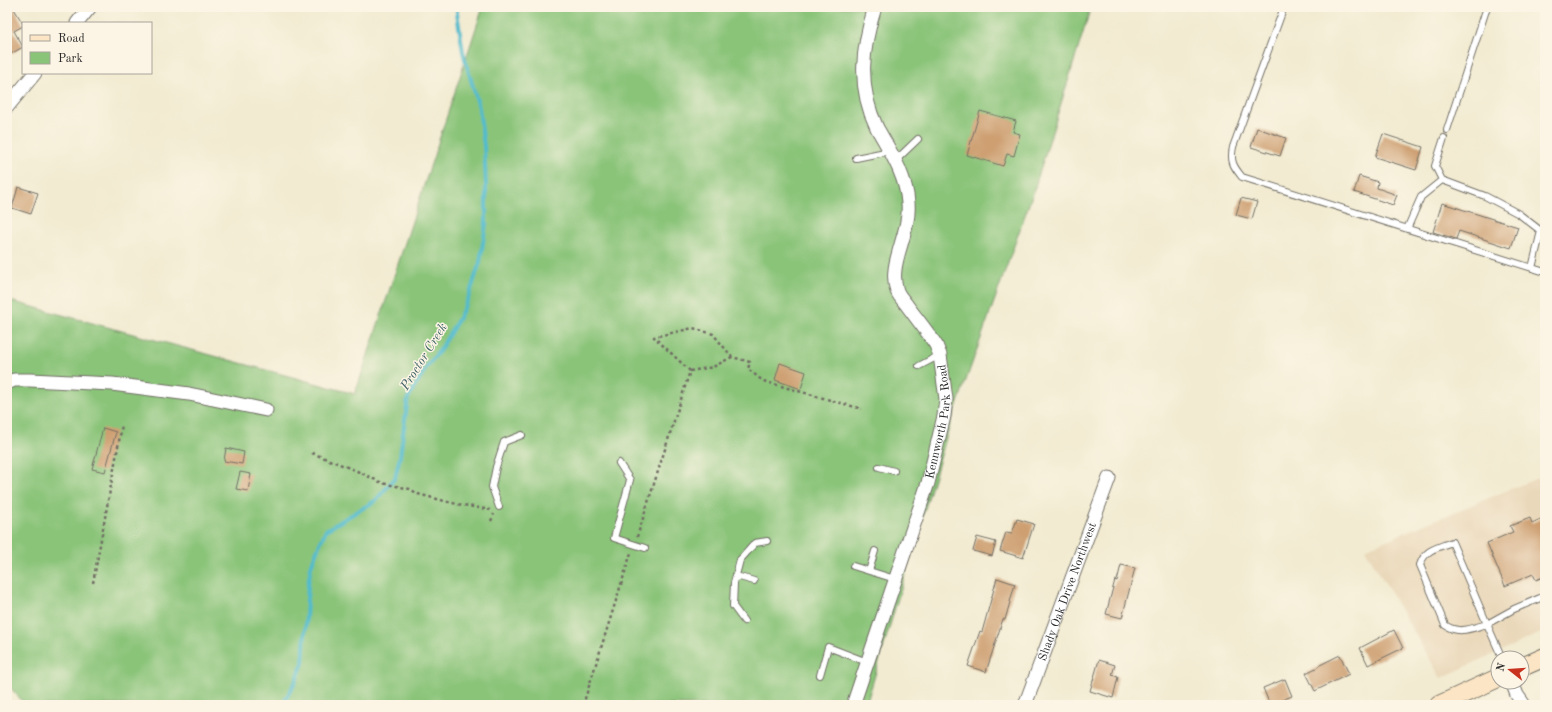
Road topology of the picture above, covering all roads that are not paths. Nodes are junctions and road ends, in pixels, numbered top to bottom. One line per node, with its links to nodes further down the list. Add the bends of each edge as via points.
1 (90, 7): 5 (street)
2 (875, 7): 11 (street, Kennworth Park Road, via 864,51 863,72 870,109)
3 (1284, 7): 14 (lane, via 1233,147 1231,158 1234,166 1242,177)
4 (1487, 7): 8 (lane)
5 (78, 22)
6 (34, 74): 7 (street)
7 (7, 107)
8 (1447, 130)
9 (1444, 138): 13 (lane, via 1435,166)
10 (918, 139): 11 (lane)
11 (893, 156): 12 (lane); 17 (street, Kennworth Park Road, via 906,191 908,215 894,276 898,292 929,334)
12 (856, 158)
13 (1442, 180): 14 (lane, via 1421,197); 15 (lane, via 1485,196 1519,214 1541,231)
14 (1407, 229): 15 (lane)
15 (1532, 268): 16 (lane)
16 (1545, 272)
17 (940, 355): 18 (lane); 33 (street, Kennworth Park Road, via 946,399 944,416 928,483)
18 (919, 366)
19 (7, 383): 20 (street, via 14,380 30,380 112,384 189,394)
20 (266, 410)
21 (522, 435): 26 (lane, via 504,442 496,467 492,487)
22 (620, 463): 28 (lane, via 630,480 614,538)
23 (879, 467): 24 (lane)
24 (894, 471)
25 (1109, 478): 46 (street, Shady Oak Drive Northwest)
26 (499, 507)
27 (767, 541): 32 (lane, via 755,543 740,560)
28 (645, 548)
29 (875, 551): 31 (lane)
30 (853, 566): 31 (lane)
31 (869, 571): 33 (lane)
32 (736, 576): 34 (lane); 36 (lane, via 732,606)
33 (895, 579): 40 (street, Kennworth Park Road)
34 (754, 581)
35 (1545, 596): 37 (lane)
36 (744, 621)
37 (1487, 624): 37 (lane, via 1452,542 1429,551 1420,565 1445,625 1453,630 1463,630); 38 (lane)
38 (1498, 650)
39 (1545, 657): 41 (main road)
40 (867, 662): 42 (lane, via 828,647); 45 (street, Kennworth Park Road)
41 (1530, 664)
42 (820, 675)
43 (1490, 682): 47 (main road)
44 (1516, 690): 48 (street)
45 (853, 705)
46 (1025, 705)
47 (1440, 705)
48 (1524, 705)

